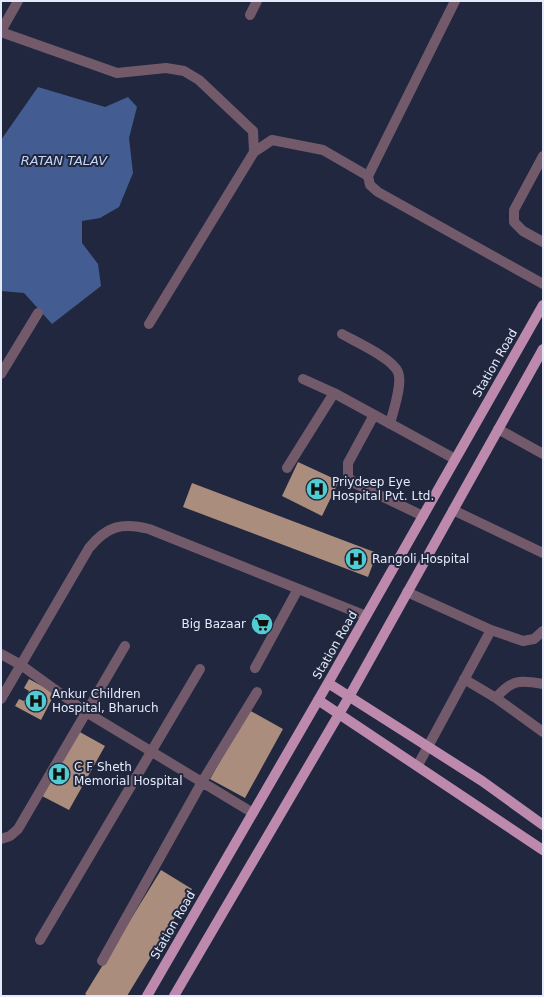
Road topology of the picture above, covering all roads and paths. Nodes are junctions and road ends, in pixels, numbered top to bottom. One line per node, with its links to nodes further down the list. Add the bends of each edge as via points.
1 (18, 1): 5 (street)
2 (257, 1): 4 (street)
3 (455, 1): 8 (street)
4 (250, 15)
5 (1, 32): 6 (street, via 117,73 166,68 184,71 199,80 252,131)
6 (254, 152): 8 (street, via 272,140 323,150); 13 (street)
7 (543, 156): 9 (street, via 514,210 514,222 523,231)
8 (368, 176): 10 (street, via 370,185 378,192)
9 (543, 242)
10 (543, 284)
11 (543, 305): 23 (main road, Station Road)
12 (38, 313): 16 (street)
13 (149, 324)
14 (342, 334): 20 (street, via 392,364 398,373 399,386)
15 (543, 349): 21 (main road)
16 (1, 374)
17 (303, 379): 18 (street)
18 (334, 393): 19 (street); 24 (street)
19 (374, 415): 20 (street); 26 (street, via 348,463 348,478)
20 (390, 424): 23 (street)
21 (498, 429): 22 (street); 25 (main road)
22 (543, 454)
23 (455, 459): 26 (main road, Station Road)
24 (287, 468)
25 (453, 510): 27 (street); 29 (main road)
26 (423, 516): 30 (main road, Station Road)
27 (543, 553)
28 (298, 588): 30 (street); 35 (street, via 149,529 119,526 106,531 89,548); 36 (street)
29 (407, 592): 31 (street); 42 (main road)
30 (366, 616): 39 (main road, Station Road)
31 (491, 630): 32 (street, via 523,641 534,639); 38 (street)
32 (543, 631)
33 (125, 646): 46 (street)
34 (1, 654): 35 (street)
35 (21, 665): 44 (street); 46 (street)
36 (255, 668)
37 (200, 669): 50 (street)
38 (464, 679): 43 (street); 49 (street)
39 (328, 683): 42 (main road); 45 (main road, Station Road)
40 (543, 684): 43 (street, via 522,680 505,688)
41 (257, 692): 52 (street)
42 (349, 696): 47 (main road); 49 (main road)
43 (496, 698): 48 (street)
44 (1, 699)
45 (318, 700): 47 (main road); 53 (main road, Station Road)
46 (86, 712): 50 (street); 55 (street, via 18,829)
47 (339, 713): 51 (main road); 60 (main road)
48 (543, 732)
49 (428, 747): 51 (street); 54 (main road, via 482,781)
50 (151, 751): 52 (street); 57 (street)
51 (418, 765): 56 (main road)
52 (202, 782): 53 (street); 58 (street)
53 (253, 813): 59 (main road, Station Road)
54 (543, 825)
55 (1, 839)
56 (543, 850)
57 (40, 940)
58 (102, 961)
59 (147, 996)
60 (174, 996)

